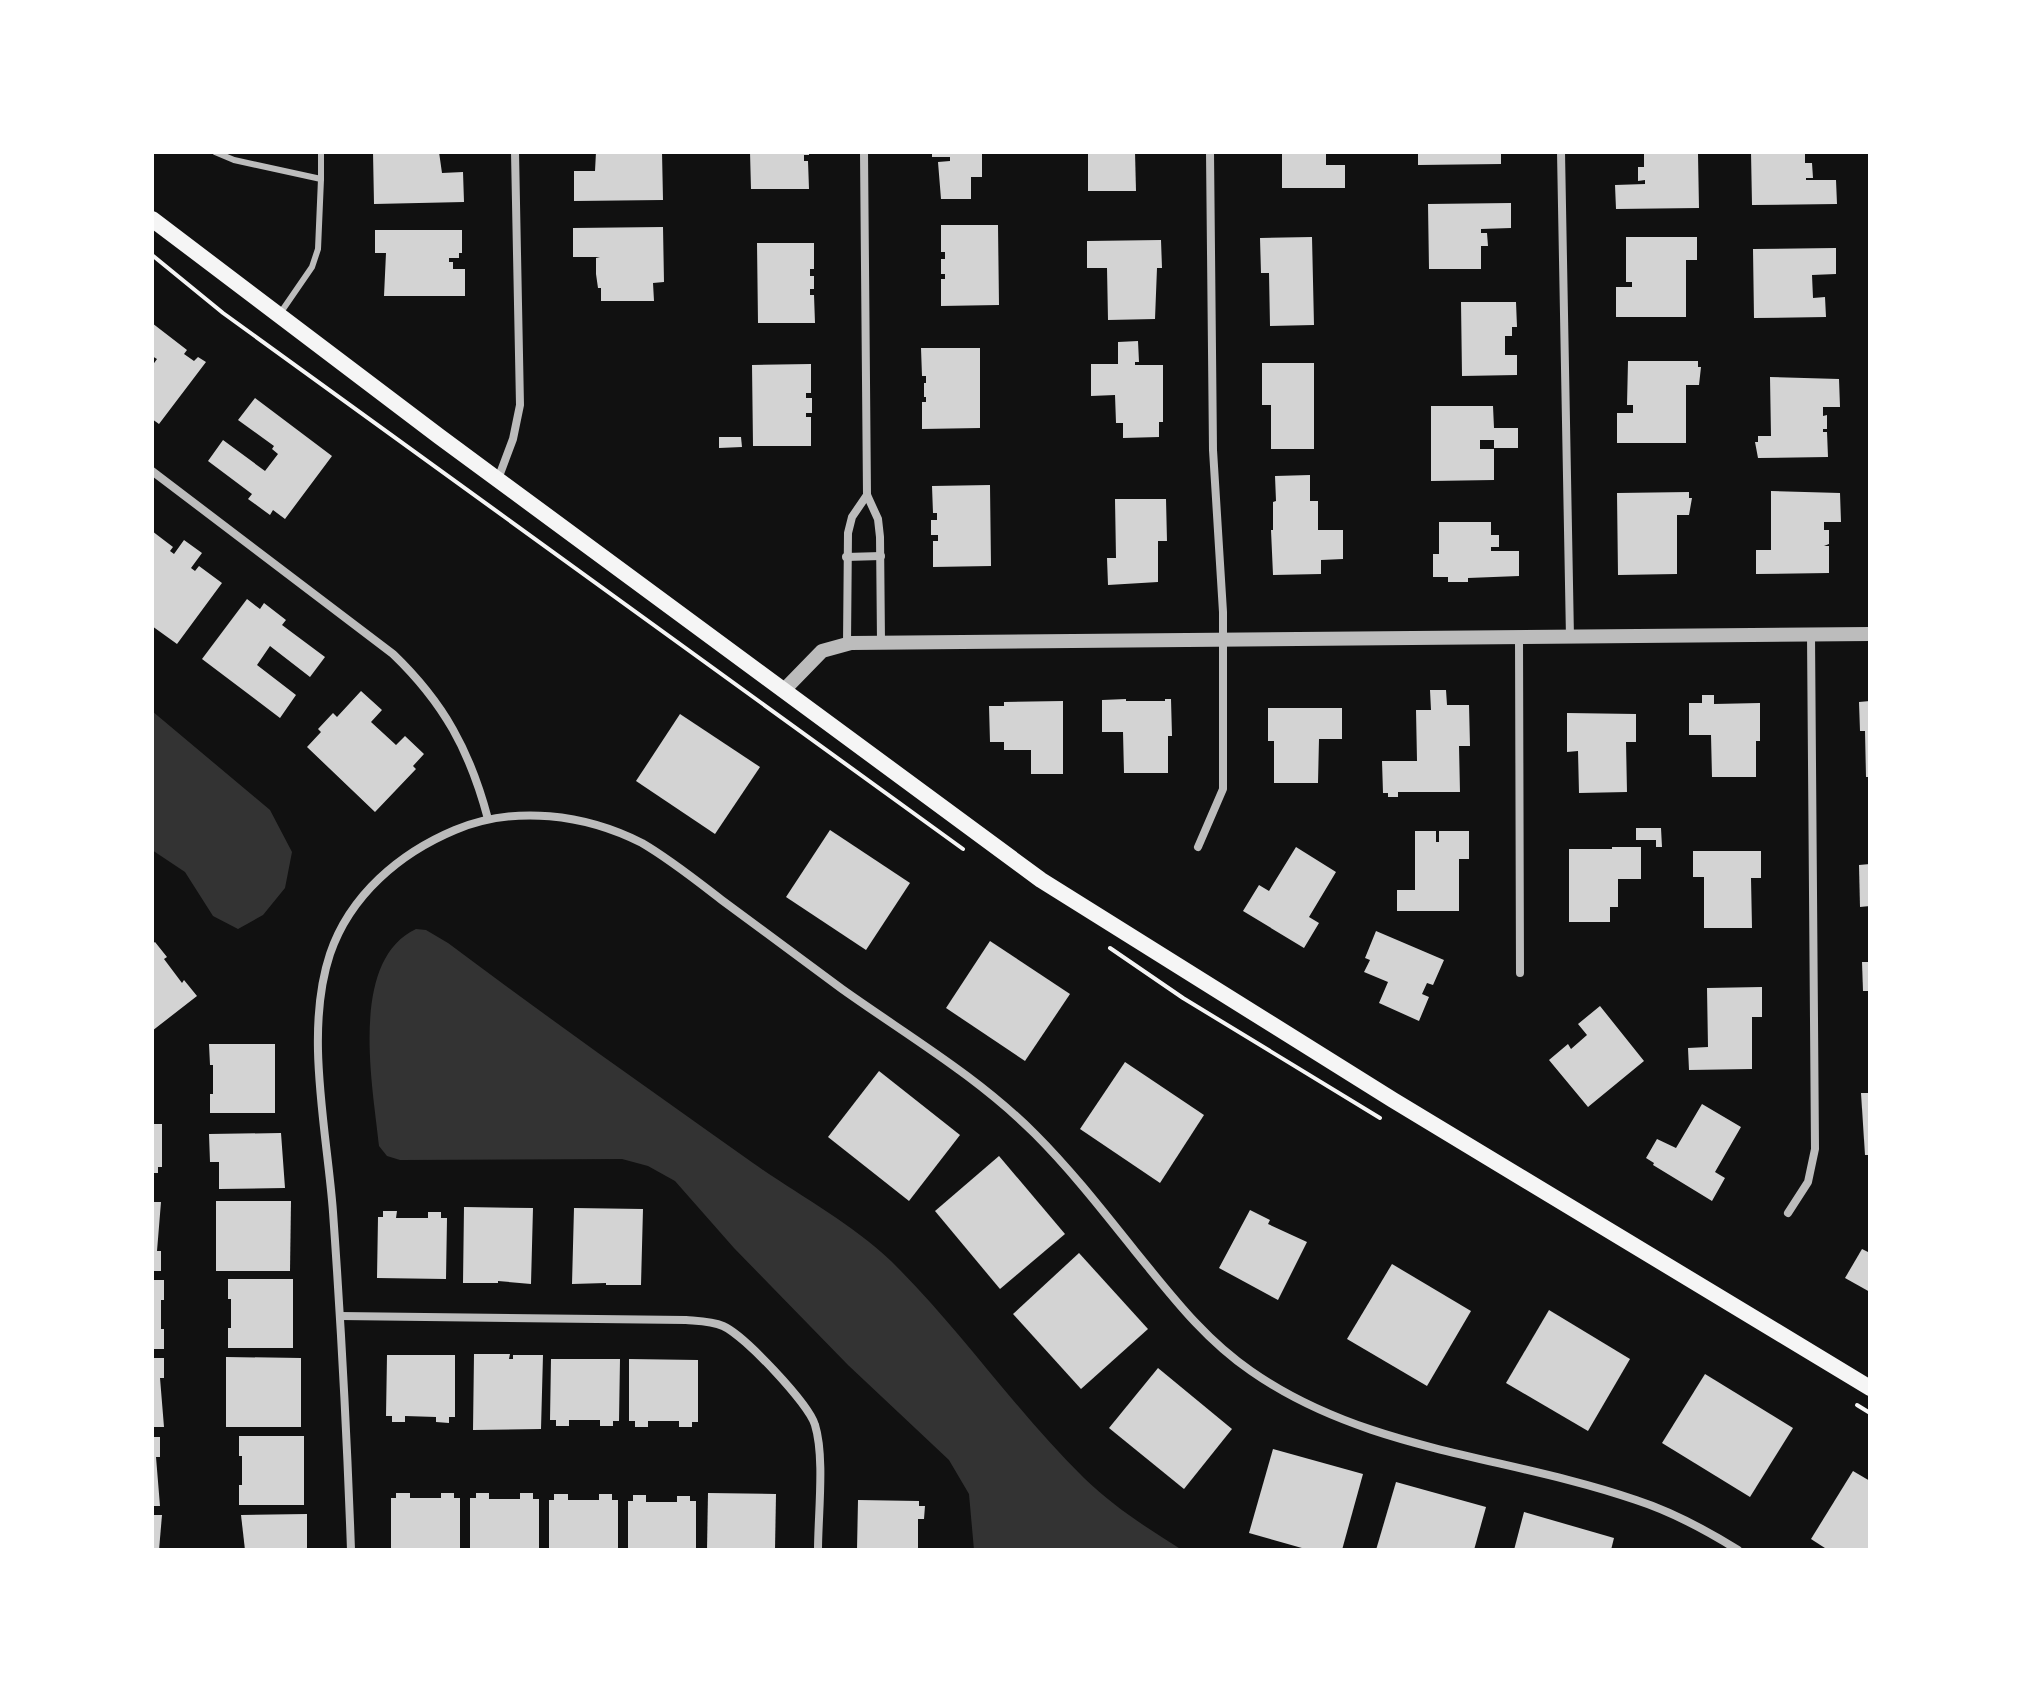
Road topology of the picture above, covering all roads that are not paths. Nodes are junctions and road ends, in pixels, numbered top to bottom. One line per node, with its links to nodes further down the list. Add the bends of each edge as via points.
1 (215, 152): 7 (lane)
2 (321, 152): 7 (lane)
3 (515, 152): 11 (street, via 520,405)
4 (864, 152): 12 (street)
5 (1210, 152): 19 (street, via 1213,450)
6 (1561, 152): 17 (street)
7 (321, 179): 9 (lane, via 318,249 312,267)
8 (152, 219): 9 (main road)
9 (278, 316): 11 (main road)
10 (152, 471): 23 (street, via 409,670 460,739)
11 (498, 479): 22 (main road)
12 (867, 495): 13 (street, via 878,519); 14 (street, via 852,517)
13 (881, 556): 14 (street); 20 (street)
14 (846, 557): 21 (street)
15 (1870, 634): 16 (street)
16 (1811, 635): 17 (street); 26 (street, via 1815,1149 1808,1182)
17 (1570, 638): 18 (street)
18 (1519, 639): 19 (street); 25 (street)
19 (1222, 641): 20 (street); 24 (street, via 1223,789)
20 (881, 642): 21 (street)
21 (847, 643): 22 (street, via 822,651)
22 (785, 689): 28 (main road, via 1041,880)
23 (488, 819): 27 (street, via 437,837 394,864 358,902 330,955 317,1029); 31 (street, via 572,819 603,825 642,843 951,1062 1043,1143 1205,1334 1286,1394 1369,1431 1637,1500)
24 (1198, 847)
25 (1520, 973)
26 (1788, 1213)
27 (340, 1316): 29 (street); 30 (street, via 717,1323 756,1353 815,1423)
28 (1870, 1388)
29 (351, 1550)
30 (818, 1550)
31 (1738, 1550)

